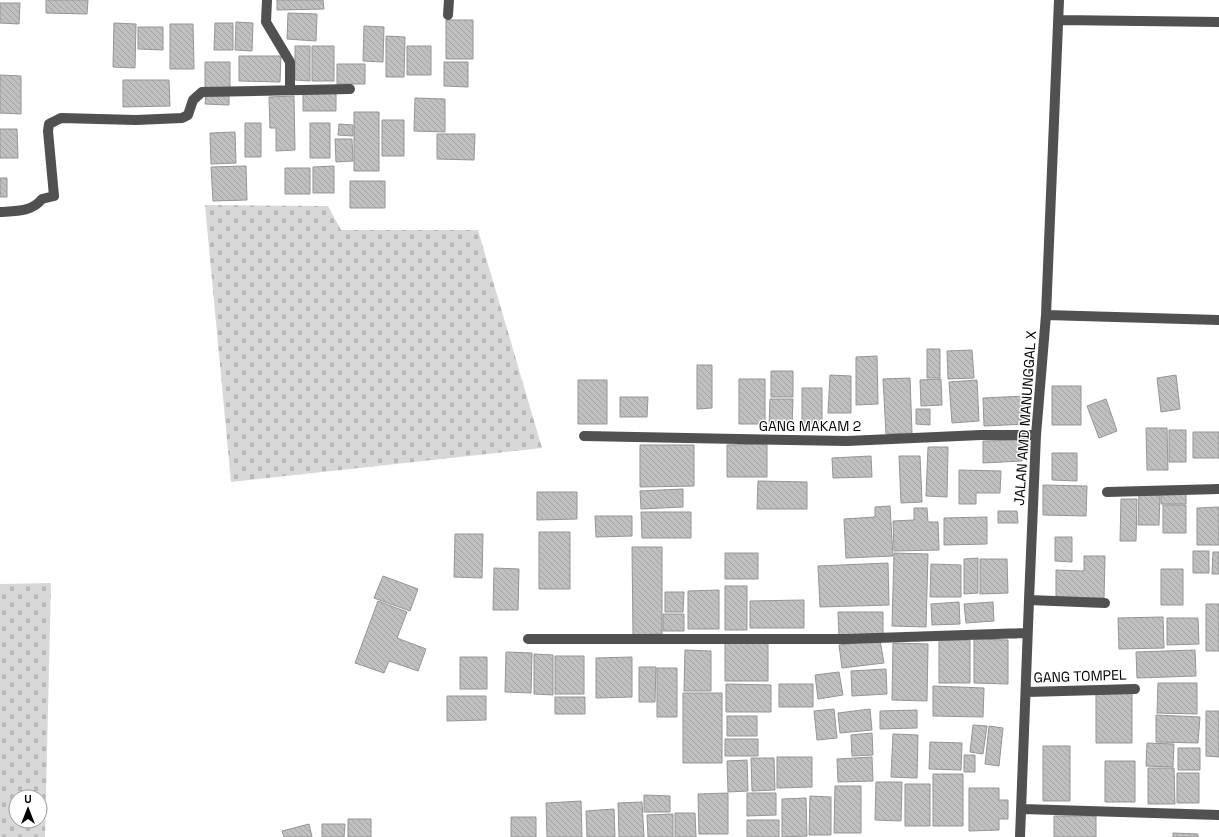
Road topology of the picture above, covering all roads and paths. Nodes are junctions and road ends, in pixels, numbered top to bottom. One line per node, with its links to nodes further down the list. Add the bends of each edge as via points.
1 (267, 0): 7 (street, via 266,22 290,62)
2 (449, 0): 4 (street)
3 (1059, 0): 5 (street, JALAN AMD MANUNGGAL X)
4 (448, 15)
5 (1059, 20): 6 (street); 10 (street, JALAN AMD MANUNGGAL X)
6 (1219, 22)
7 (290, 89): 8 (street); 9 (street, via 202,92 193,100 188,115 182,118 61,118 49,124 48,131 54,196 42,199 29,209)
8 (350, 89)
9 (0, 212)
10 (1046, 315): 11 (street); 12 (street, JALAN AMD MANUNGGAL X)
11 (1219, 320)
12 (1036, 435): 13 (street, GANG MAKAM 2, via 847,441); 16 (street, JALAN AMD MANUNGGAL X)
13 (584, 436)
14 (1219, 489): 15 (street)
15 (1107, 492)
16 (1029, 600): 17 (street); 18 (street, JALAN AMD MANUNGGAL X)
17 (1105, 603)
18 (1028, 634): 19 (street, via 846,639); 21 (street, JALAN AMD MANUNGGAL X)
19 (528, 638)
20 (1135, 689): 21 (street, GANG TOMPEL)
21 (1027, 692): 22 (street, JALAN AMD MANUNGGAL X)
22 (1022, 809): 23 (street); 24 (street, JALAN AMD MANUNGGAL X)
23 (1219, 815)
24 (1020, 837)

